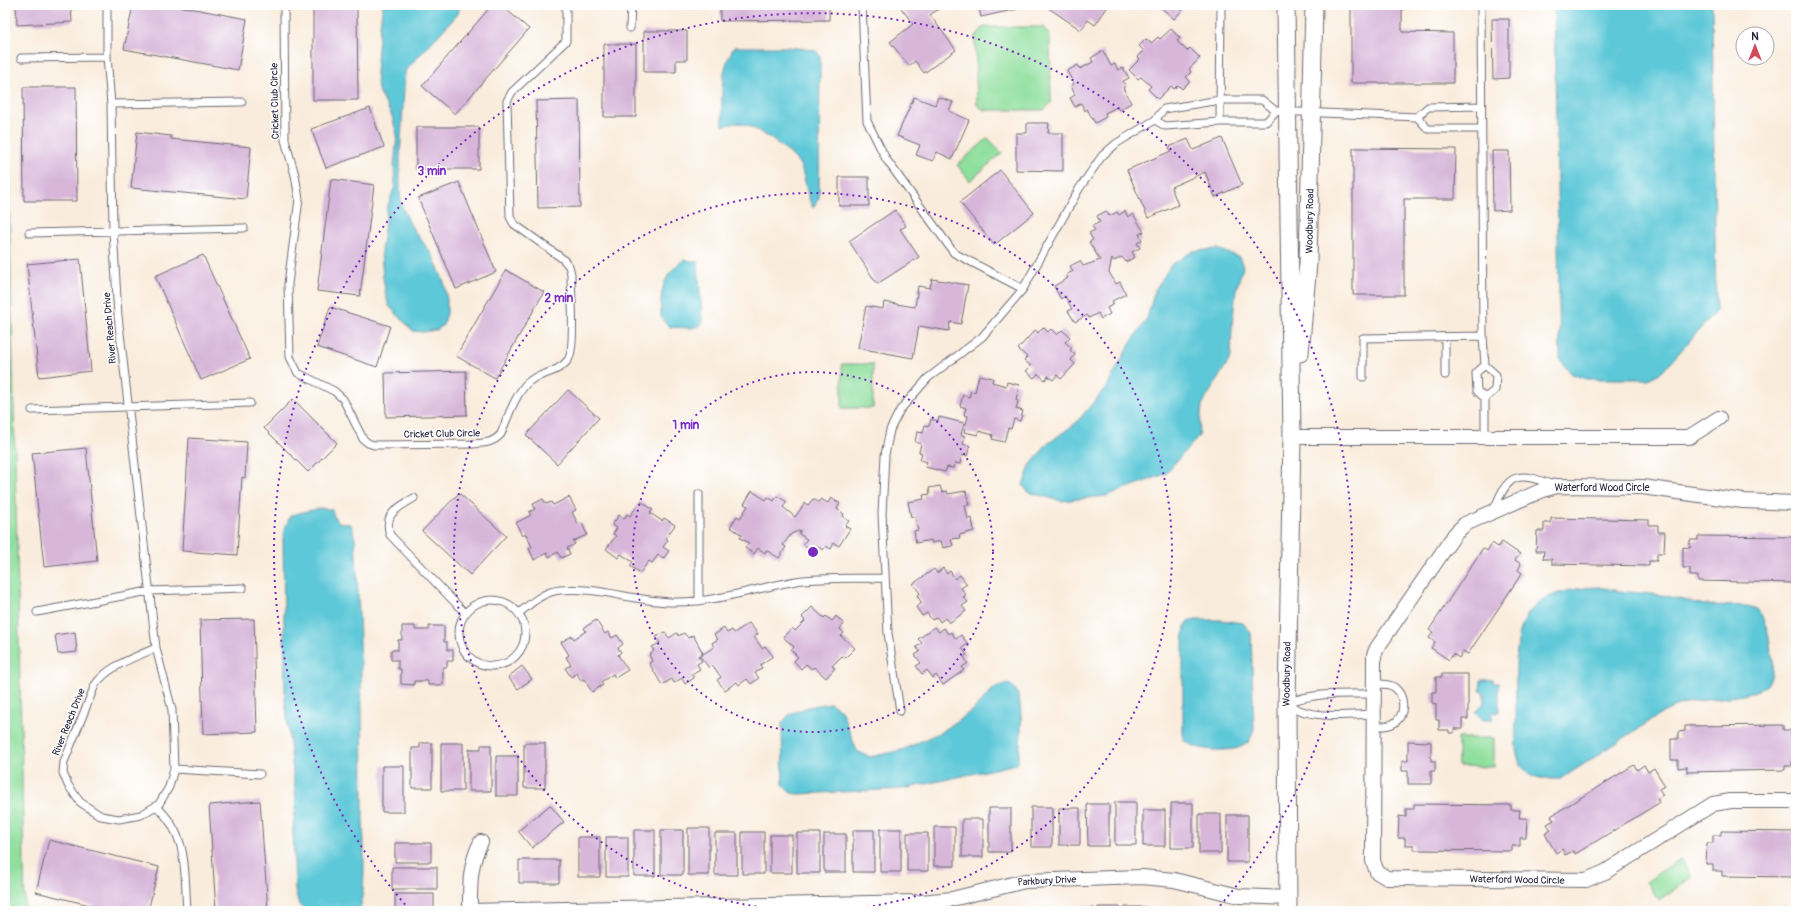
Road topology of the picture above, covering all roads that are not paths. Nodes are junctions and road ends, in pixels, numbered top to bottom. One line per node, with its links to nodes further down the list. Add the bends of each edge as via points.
1 (106, 5): 11 (lane, River Reach Drive)
2 (284, 5): 3 (lane, Cricket Club Circle, via 285,140 296,175 299,200 288,284 290,357 298,373 334,391 343,399 368,444 380,445 480,443 496,440 523,387 530,380 560,368 569,359 572,346 569,266 514,224 510,217 507,101 512,92 566,41)
3 (566, 5)
4 (631, 5): 10 (lane)
5 (862, 5): 26 (lane, via 867,121 886,159 954,253)
6 (1221, 5): 13 (lane)
7 (1286, 5): 17 (street, Woodbury Road)
8 (1314, 5): 18 (street, Woodbury Road)
9 (1482, 5): 16 (lane)
10 (630, 28)
11 (107, 57): 12 (lane); 15 (lane, River Reach Drive)
12 (21, 58)
13 (1220, 100): 17 (lane, via 1262,100); 20 (lane, via 1164,109); 21 (lane)
14 (242, 102): 15 (lane)
15 (112, 104): 24 (lane, River Reach Drive)
16 (1481, 106): 19 (lane, via 1428,107); 22 (lane)
17 (1281, 111): 18 (lane); 21 (lane, via 1266,122); 37 (street, Woodbury Road)
18 (1312, 112): 19 (lane); 37 (street, Woodbury Road, via 1308,263)
19 (1417, 117): 22 (lane, via 1428,129)
20 (1155, 120): 21 (lane, via 1165,126); 26 (lane, via 1117,143 1102,156 1079,189)
21 (1220, 122)
22 (1481, 129): 28 (lane)
23 (244, 228): 24 (lane)
24 (113, 230): 25 (lane); 34 (lane, River Reach Drive, via 118,316)
25 (29, 233)
26 (1023, 289): 44 (lane, via 982,336 928,378 894,420 885,455 882,514)
27 (1445, 336): 28 (lane); 30 (lane); 31 (lane, via 1363,338)
28 (1483, 336): 29 (lane)
29 (1485, 365): 32 (lane, via 1476,373 1476,379 1477,390); 32 (lane, via 1496,375 1495,390)
30 (1446, 375)
31 (1363, 377)
32 (1486, 398): 38 (lane)
33 (250, 403): 34 (lane)
34 (128, 406): 35 (lane); 46 (lane, River Reach Drive)
35 (32, 410)
36 (1719, 418): 38 (street, via 1689,437)
37 (1292, 437): 38 (street); 53 (street, Woodbury Road)
38 (1485, 438)
39 (1557, 486): 42 (street, Waterford Wood Circle, via 1642,487 1743,501); 43 (street, Waterford Wood Circle); 43 (lane, via 1524,476 1513,479 1500,492)
40 (699, 494): 47 (lane)
41 (414, 498): 49 (lane, via 389,517 387,526 390,535)
42 (1796, 503)
43 (1493, 512): 52 (street, Waterford Wood Circle, via 1465,524 1455,534 1376,648)
44 (884, 578): 47 (lane, via 815,579); 54 (lane, via 888,632)
45 (243, 588): 46 (lane)
46 (149, 591): 48 (lane); 51 (lane, River Reach Drive)
47 (699, 601): 50 (lane, via 655,601 560,590 542,594)
48 (37, 612)
49 (465, 613): 50 (lane, via 484,600 494,600 508,604); 50 (lane, via 459,631 463,649 476,662 492,666 502,664 518,654 525,636)
50 (519, 613)
51 (156, 648): 56 (lane, River Reach Drive, via 172,710); 59 (lane, River Reach Drive, via 100,678 62,768 73,794 101,816 130,818)
52 (1373, 689): 53 (lane, via 1309,696); 55 (street, Waterford Wood Circle); 55 (lane, via 1384,684 1396,688 1403,707 1398,720 1392,724)
53 (1287, 703): 55 (lane, via 1297,710 1309,713); 61 (street, Woodbury Road)
54 (900, 711)
55 (1373, 720): 58 (street, Waterford Wood Circle, via 1373,861 1377,872 1387,878 1586,880 1605,872 1713,804 1726,801)
56 (174, 769): 57 (lane); 59 (lane, River Reach Drive, via 169,788)
57 (260, 774)
58 (1796, 801)
59 (156, 806): 62 (lane, via 180,838)
60 (481, 842): 63 (street, Parkbury Drive, via 470,870)
61 (1288, 904): 63 (street, Parkbury Drive, via 1239,896 1174,880 1135,877 1025,880 952,899 921,902)
62 (187, 911)
63 (470, 911)

